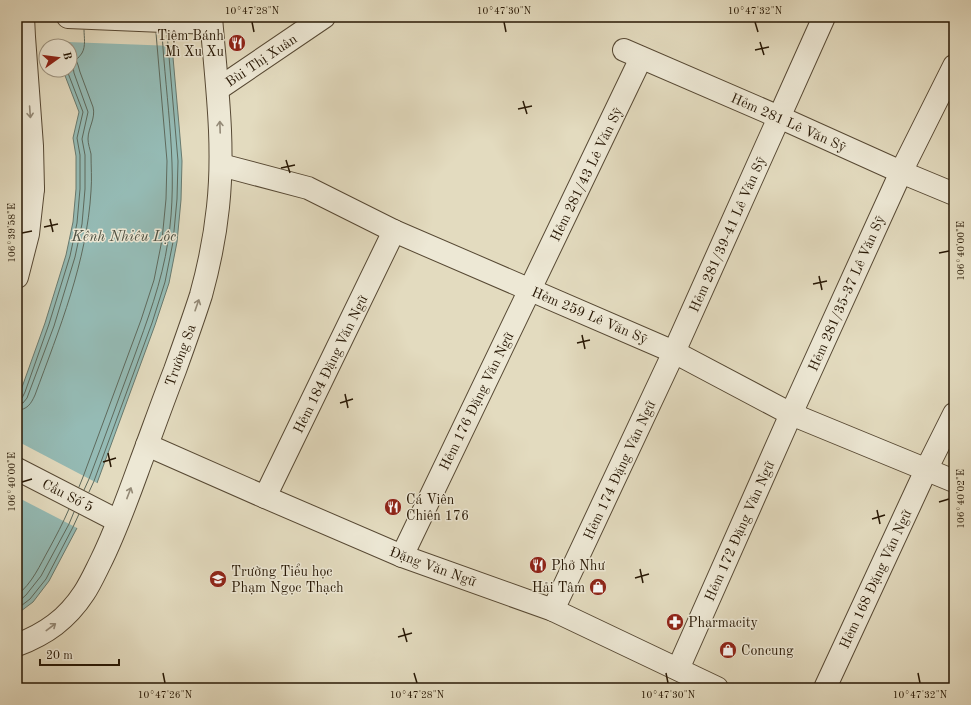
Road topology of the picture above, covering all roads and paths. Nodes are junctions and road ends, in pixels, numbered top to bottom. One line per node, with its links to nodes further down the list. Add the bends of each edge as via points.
1 (68, 17): 4 (street, via 176,22)
2 (324, 17): 8 (street, Bùi Thị Xuân)
3 (824, 17): 9 (street, Hẻm 281/39-41 Lê Văn Sỹ)
4 (211, 20): 8 (street, Trường Sa)
5 (21, 31): 12 (street, one-way to 12, via 32,146)
6 (632, 54): 9 (street, Hẻm 281 Lê Văn Sỹ); 16 (street, Hẻm 281/43 Lê Văn Sỹ)
7 (954, 66): 11 (street, Hẻm 281/35-37 Lê Văn Sỹ)
8 (218, 89): 10 (street, Trường Sa, one-way to 8)
9 (779, 117): 11 (street, Hẻm 281 Lê Văn Sỹ); 17 (street, Hẻm 281/39-41 Lê Văn Sỹ)
10 (221, 166): 14 (street, Hẻm 259 Lê Văn Sỹ, via 308,188); 20 (street, Trường Sa, one-way to 10, via 201,294 213,246)
11 (901, 172): 13 (street, Hẻm 281 Lê Văn Sỹ); 18 (street, Hẻm 281/35-37 Lê Văn Sỹ)
12 (25, 185): 15 (street, via 28,234)
13 (954, 194)
14 (394, 231): 16 (street, Hẻm 259 Lê Văn Sỹ); 24 (street, Hẻm 184 Đặng Văn Ngữ)
15 (17, 277)
16 (530, 290): 17 (street, Hẻm 259 Lê Văn Sỹ); 26 (street, Hẻm 176 Đặng Văn Ngữ)
17 (674, 352): 18 (street, Hẻm 259 Lê Văn Sỹ); 27 (street, Hẻm 174 Đặng Văn Ngữ)
18 (791, 414): 22 (street, Hẻm 259 Lê Văn Sỹ); 29 (street, Hẻm 172 Đặng Văn Ngữ)
19 (954, 414): 22 (street, Hẻm 168 Đặng Văn Ngữ)
20 (147, 445): 24 (street, Đặng Văn Ngữ); 25 (street, Trường Sa, one-way to 20)
21 (17, 469): 25 (street, Cầu Số 5)
22 (926, 470): 23 (street, Hẻm 259 Lê Văn Sỹ); 31 (street, Hẻm 168 Đặng Văn Ngữ)
23 (954, 481)
24 (265, 497): 26 (street, Đặng Văn Ngữ)
25 (118, 522): 28 (street, Trường Sa, one-way to 25, via 53,627 84,594)
26 (402, 556): 27 (street, Đặng Văn Ngữ)
27 (553, 610): 29 (street, Đặng Văn Ngữ)
28 (17, 645)
29 (678, 669): 30 (street, Đặng Văn Ngữ)
30 (717, 688)
31 (825, 688)

